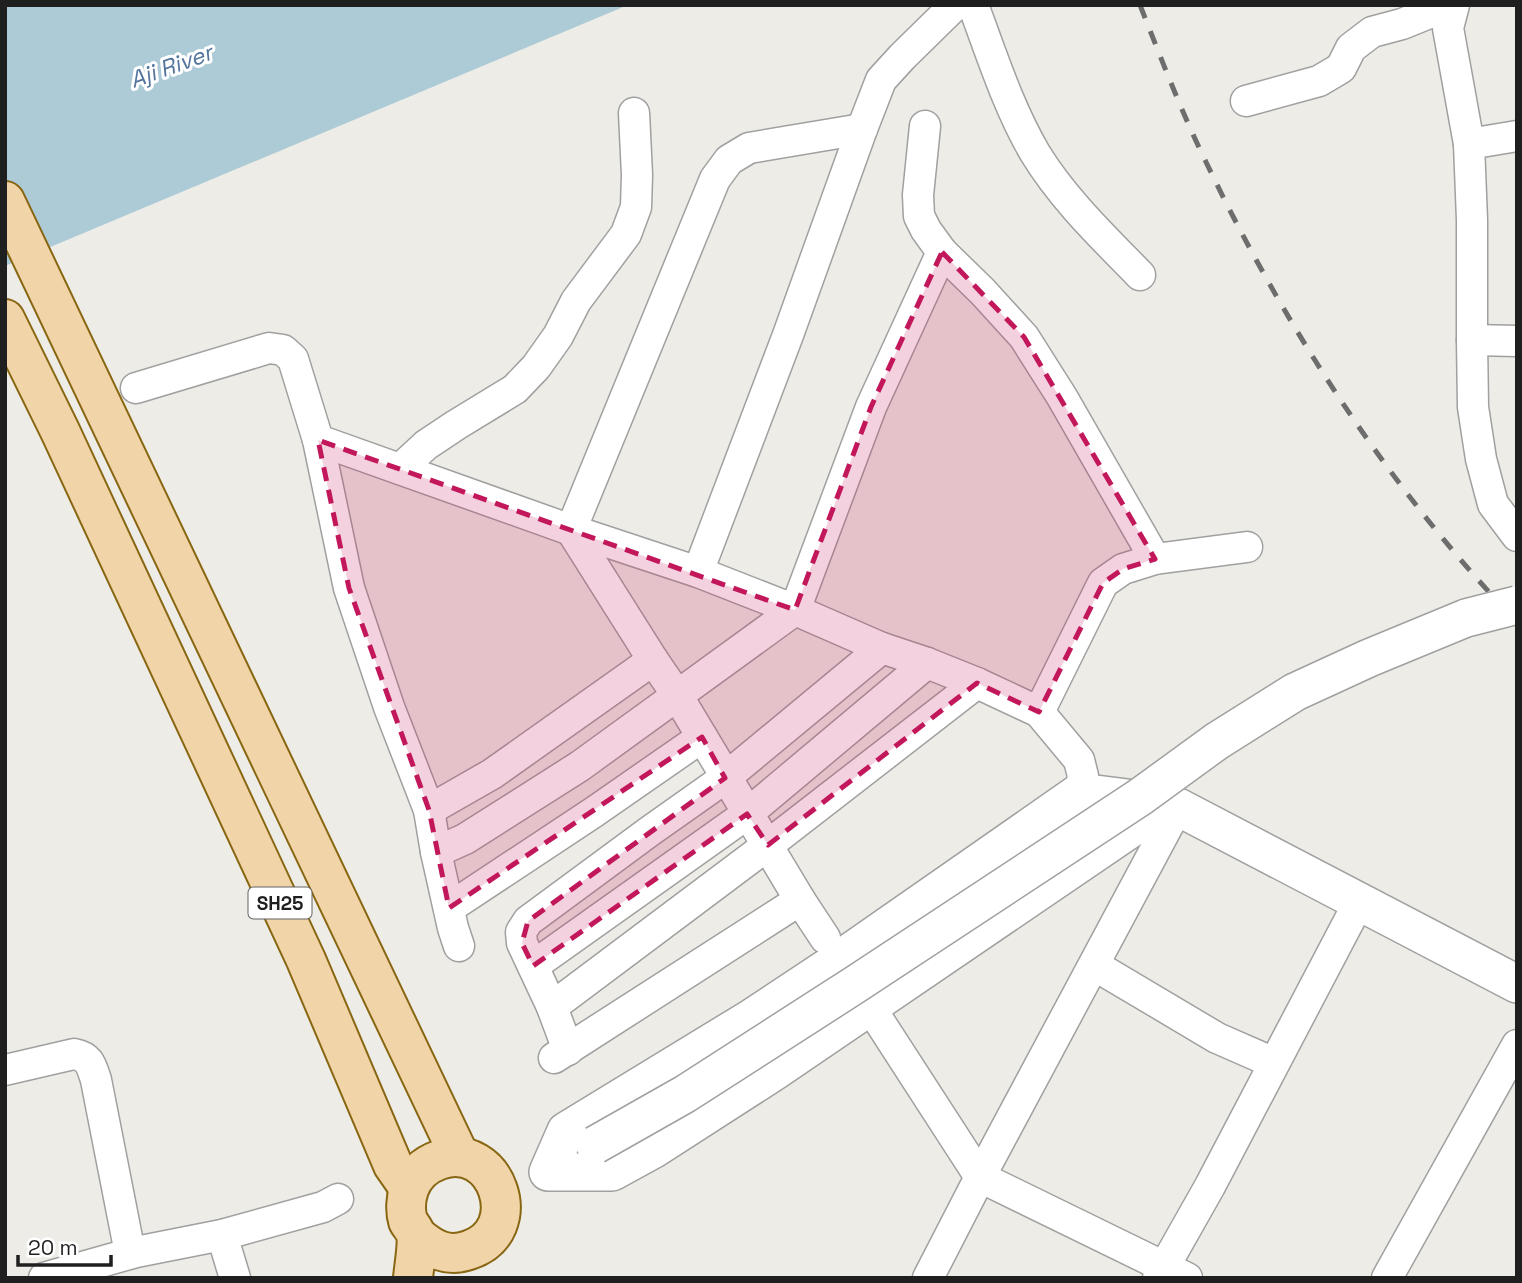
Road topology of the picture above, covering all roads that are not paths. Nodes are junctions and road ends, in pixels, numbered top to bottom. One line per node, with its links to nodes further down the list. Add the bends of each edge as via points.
1 (956, 5): 7 (street, via 881,80)
2 (1452, 5): 4 (street, via 1372,32 1351,48 1340,68 1319,81); 9 (street, via 1448,28)
3 (977, 16): 12 (street, via 1036,153 1061,190)
4 (1246, 102)
5 (634, 113): 18 (street, via 636,207 626,234 576,301 536,368 515,389 446,431)
6 (925, 126): 11 (street, via 919,216)
7 (862, 129): 19 (street, via 749,148 729,160 715,179); 23 (street)
8 (1517, 136): 9 (street)
9 (1469, 144): 14 (street)
10 (5, 201): 53 (main road, SH25)
11 (942, 251): 22 (street, via 1024,337); 25 (street, via 871,407)
12 (1140, 275)
13 (5, 319): 56 (main road, SH25, via 306,960 393,1165)
14 (1472, 340): 15 (street); 20 (street, via 1481,459 1493,504)
15 (1517, 341)
16 (136, 388): 17 (street, via 268,348 283,350 293,359)
17 (318, 440): 18 (street); 36 (street, via 349,588 388,707)
18 (400, 469): 19 (street)
19 (571, 530): 23 (street); 27 (street)
20 (1517, 536)
21 (1247, 547): 22 (street)
22 (1155, 559): 31 (street, via 1122,569 1103,583)
23 (698, 572): 25 (street)
24 (1517, 605): 54 (street, bridge, via 1466,618 1295,692 685,1094)
25 (795, 610): 26 (street); 30 (street)
26 (882, 648): 28 (street); 33 (street)
27 (653, 660): 30 (street); 36 (street, via 492,774)
28 (927, 663): 29 (street); 37 (street)
29 (977, 683): 31 (street); 38 (street)
30 (677, 695): 32 (street); 39 (street, via 580,765 465,839)
31 (1039, 712): 34 (street, via 1079,760)
32 (702, 737): 33 (street); 42 (street)
33 (725, 778): 37 (street); 46 (street, via 528,921 521,932 522,943)
34 (1080, 792): 35 (street); 54 (street, via 775,1003 566,1132)
35 (1173, 806): 41 (street); 45 (street); 49 (street)
36 (429, 810): 39 (street)
37 (747, 814): 38 (street); 46 (street)
38 (768, 845): 40 (street); 48 (street)
39 (436, 852): 42 (street)
40 (800, 900): 43 (street); 48 (street, via 561,1054)
41 (1359, 901): 47 (street); 51 (street)
42 (449, 908): 44 (street)
43 (825, 938)
44 (459, 946)
45 (1094, 965): 51 (street, via 1217,1038); 55 (street)
46 (533, 967): 48 (street)
47 (1517, 984)
48 (552, 1007)
49 (870, 1007): 54 (street, via 775,1072 612,1172); 55 (street)
50 (1517, 1045): 68 (street)
51 (1274, 1063): 63 (street)
52 (5, 1070): 61 (street, via 74,1054 91,1065)
53 (460, 1157): 56 (main road, via 430,1163); 57 (main road, via 487,1170)
54 (548, 1172): 57 (street)
55 (980, 1177): 63 (street); 67 (street)
56 (409, 1188): 60 (main road, via 408,1220)
57 (501, 1196): 62 (main road, via 497,1226)
58 (338, 1199): 59 (street)
59 (222, 1235): 61 (street); 65 (street)
60 (416, 1235): 62 (main road); 66 (main road)
61 (130, 1253): 64 (street)
62 (459, 1266)
63 (1170, 1274)
64 (44, 1278)
65 (235, 1278)
66 (413, 1278)
67 (928, 1278)
68 (1387, 1278)

